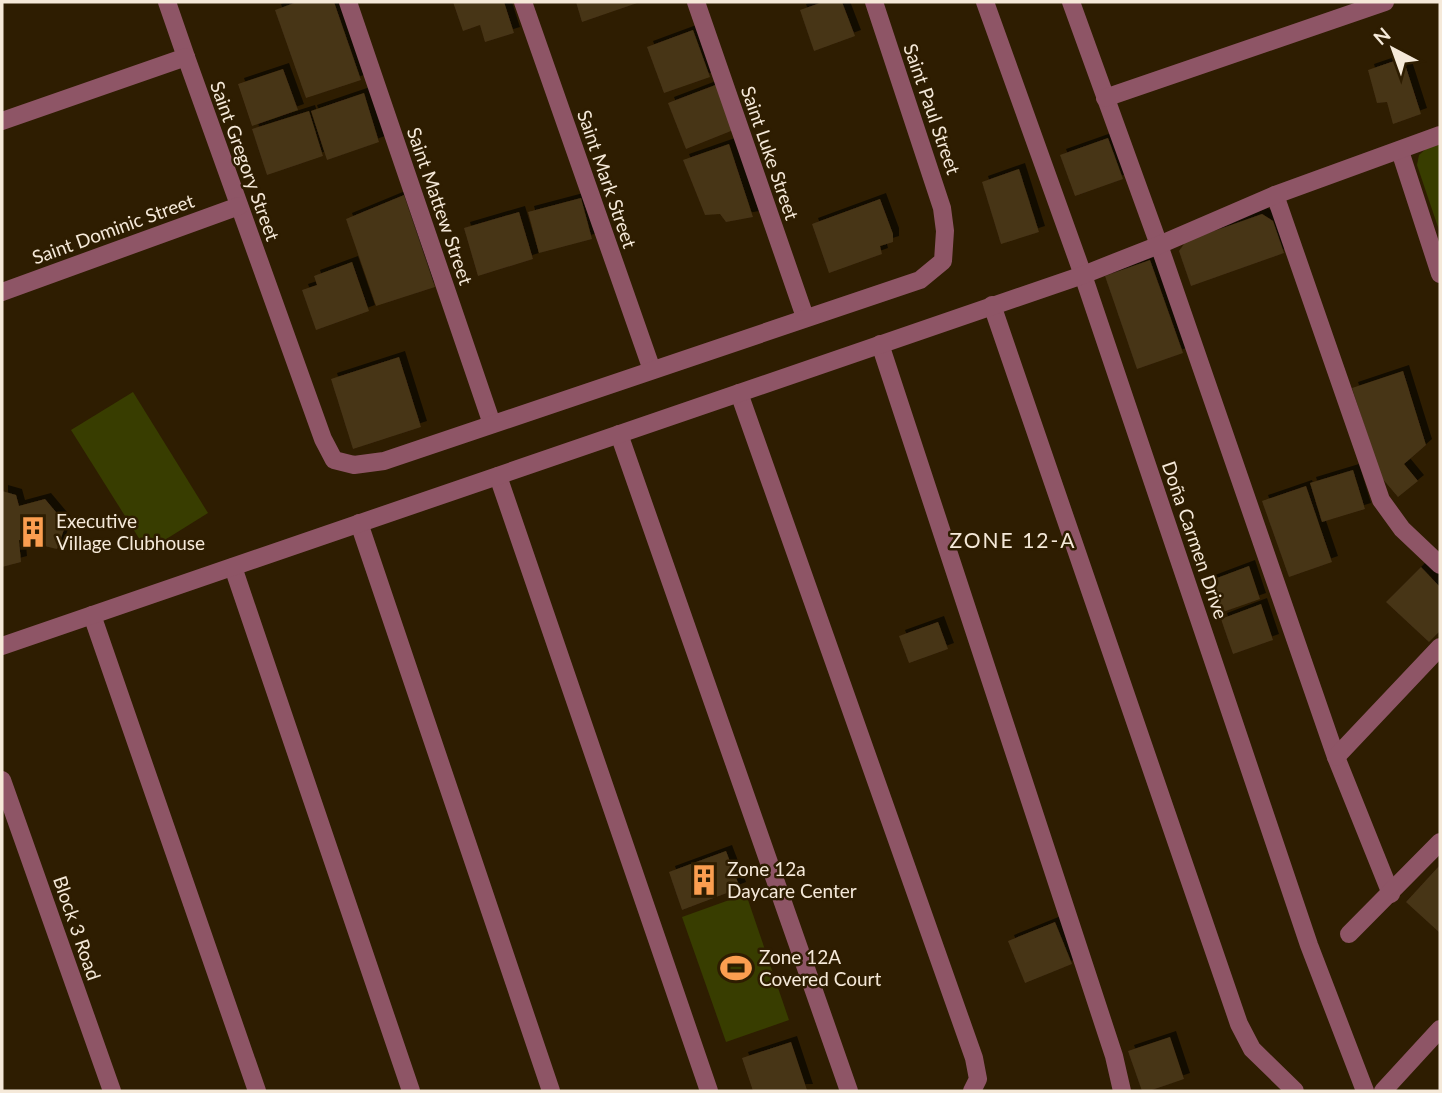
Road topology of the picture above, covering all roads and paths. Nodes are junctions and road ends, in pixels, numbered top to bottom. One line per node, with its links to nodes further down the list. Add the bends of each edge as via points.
1 (167, 2): 9 (street, Saint Gregory Street)
2 (348, 2): 25 (street, Saint Mattew Street)
3 (523, 2): 23 (street, Saint Mark Street)
4 (696, 2): 21 (street, Saint Luke Street)
5 (874, 2): 21 (street, Saint Paul Street, via 942,208 943,261 920,280)
6 (985, 2): 18 (street, Doña Carmen Drive)
7 (1071, 2): 10 (street)
8 (1385, 2): 10 (street)
9 (186, 57): 11 (street); 15 (street, Saint Gregory Street)
10 (1105, 98): 16 (street)
11 (2, 121)
12 (1440, 135): 13 (street)
13 (1399, 150): 14 (street); 17 (street)
14 (1275, 195): 16 (street); 29 (street, via 1381,500 1402,529)
15 (239, 206): 19 (street, Saint Dominic Street); 25 (street, Saint Gregory Street, via 334,460 354,466 383,461)
16 (1159, 245): 18 (street); 34 (street)
17 (1440, 274)
18 (1083, 275): 20 (street); 49 (street, Doña Carmen Drive, via 1309,945)
19 (2, 292)
20 (992, 306): 22 (street); 48 (street, via 1239,1024 1252,1049)
21 (805, 317): 23 (street)
22 (880, 344): 24 (street); 47 (street, via 1106,1030)
23 (652, 370): 25 (street)
24 (739, 393): 26 (street); 46 (street, via 974,1058 978,1079)
25 (492, 424)
26 (619, 434): 27 (street); 45 (street)
27 (498, 476): 28 (street); 44 (street)
28 (359, 523): 30 (street); 43 (street)
29 (1440, 565)
30 (233, 567): 31 (street); 42 (street)
31 (92, 615): 32 (street); 41 (street)
32 (2, 646)
33 (1440, 647): 34 (street)
34 (1336, 757): 37 (street)
35 (2, 780): 40 (street, Block 3 Road)
36 (1440, 842): 37 (street)
37 (1391, 894): 38 (street)
38 (1349, 934)
39 (1440, 1029): 50 (street)
40 (112, 1091)
41 (255, 1091)
42 (411, 1091)
43 (551, 1091)
44 (709, 1091)
45 (849, 1091)
46 (972, 1091)
47 (1122, 1091)
48 (1295, 1091)
49 (1365, 1091)
50 (1383, 1091)

